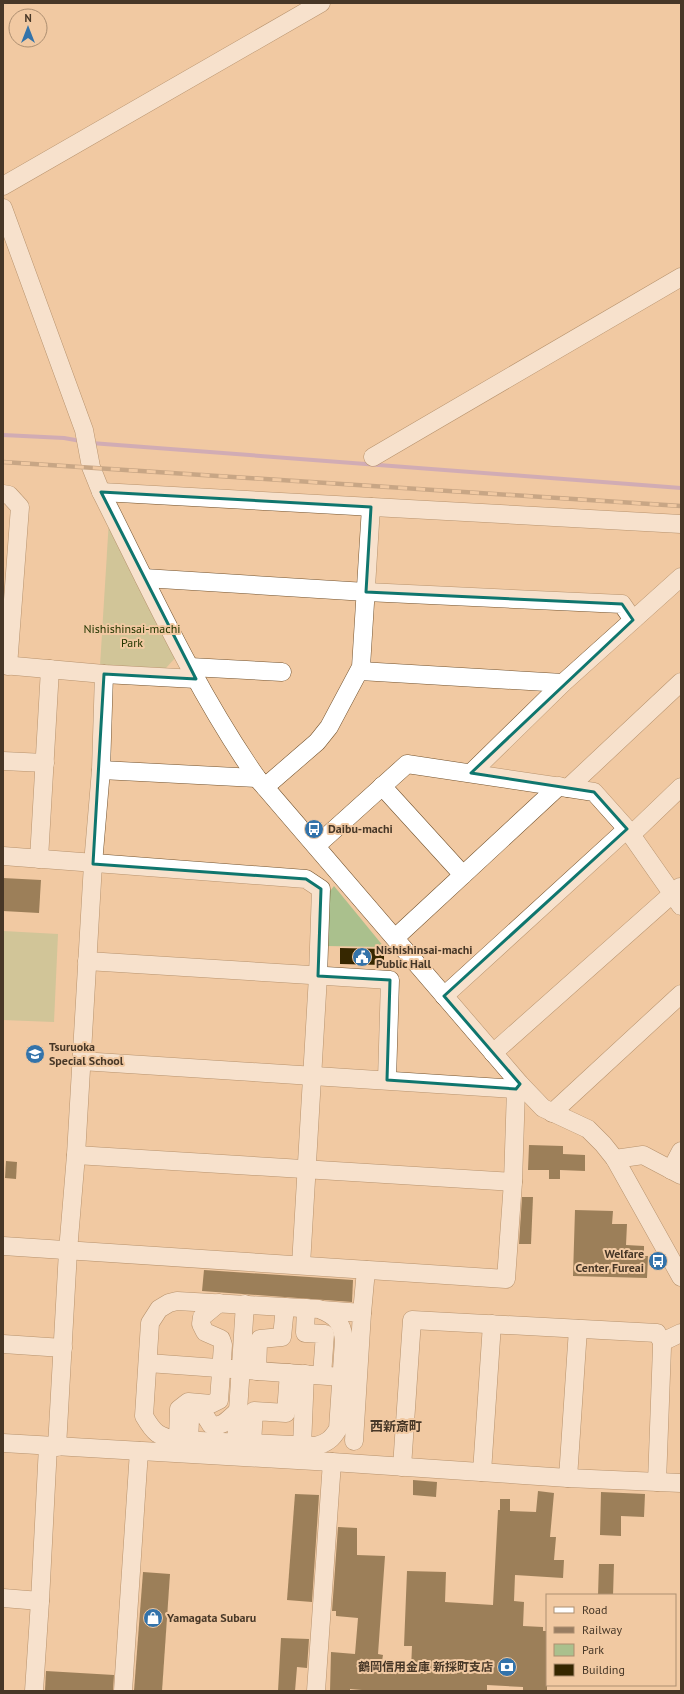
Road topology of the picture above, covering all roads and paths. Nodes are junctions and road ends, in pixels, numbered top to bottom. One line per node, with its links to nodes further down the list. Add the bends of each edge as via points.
1 (321, 3): 2 (street)
2 (3, 186)
3 (3, 208): 4 (street)
4 (6, 227): 7 (street, via 84,430 91,467)
5 (681, 277): 6 (street)
6 (373, 457)
7 (101, 492): 9 (street); 12 (street)
8 (3, 494): 15 (street, via 9,495 20,507)
9 (371, 507): 10 (street); 13 (street)
10 (681, 524)
11 (681, 577): 14 (street)
12 (144, 578): 13 (street); 19 (street)
13 (366, 592): 14 (street, via 622,604); 18 (street)
14 (633, 620): 22 (street)
15 (5, 666): 16 (street)
16 (50, 669): 20 (street); 24 (street)
17 (282, 672): 19 (street)
18 (360, 672): 22 (street); 27 (street, via 329,727 316,742)
19 (193, 673): 20 (street); 27 (street, via 230,738)
20 (104, 674): 25 (street)
21 (681, 682): 29 (street)
22 (563, 683): 26 (street)
23 (3, 761): 24 (street)
24 (45, 763): 34 (street)
25 (101, 770): 27 (street); 35 (street)
26 (471, 773): 28 (street, via 407,764); 29 (street)
27 (261, 782): 32 (street)
28 (382, 786): 32 (street); 36 (street)
29 (563, 787): 31 (street, via 594,792); 36 (street)
30 (681, 787): 31 (street)
31 (629, 832): 37 (street); 42 (street)
32 (316, 846): 38 (street)
33 (3, 856): 34 (street)
34 (39, 858): 35 (street)
35 (93, 864): 39 (street); 40 (street, via 306,879 321,889)
36 (463, 875): 38 (street)
37 (678, 896): 43 (street)
38 (395, 938): 42 (street)
39 (87, 961): 40 (street); 44 (street)
40 (318, 976): 45 (street); 46 (street, via 390,980)
41 (681, 994): 48 (street)
42 (444, 996): 43 (street)
43 (493, 1053): 47 (street)
44 (81, 1061): 45 (street); 50 (street)
45 (312, 1075): 46 (street); 52 (street)
46 (387, 1080): 47 (street)
47 (518, 1087): 48 (street); 54 (street)
48 (552, 1113): 51 (street, via 588,1129)
49 (681, 1151): 53 (street)
50 (76, 1155): 52 (street); 56 (street)
51 (615, 1160): 53 (street, via 643,1156); 59 (street)
52 (307, 1170): 54 (street); 57 (street)
53 (676, 1173)
54 (513, 1182): 58 (street, via 506,1279)
55 (3, 1246): 56 (street)
56 (68, 1251): 57 (street); 70 (street)
57 (302, 1265): 58 (street)
58 (366, 1270): 64 (street)
59 (681, 1277)
60 (219, 1303): 61 (street); 71 (street, via 177,1301 163,1306 150,1323); 72 (street, via 202,1317 201,1324 205,1332 221,1338)
61 (245, 1304): 62 (street); 73 (street)
62 (285, 1307): 63 (street); 73 (street, via 282,1337 260,1339)
63 (313, 1309): 64 (street); 74 (street, via 305,1333 325,1334); 75 (street, via 332,1314 343,1332)
64 (362, 1313): 78 (street)
65 (492, 1324): 66 (street); 85 (street, via 412,1320); 86 (street)
66 (578, 1329): 68 (street, via 658,1333); 87 (street)
67 (681, 1333): 68 (street)
68 (662, 1342): 88 (street)
69 (3, 1344): 70 (street)
70 (63, 1348): 81 (street)
71 (148, 1363): 72 (street); 77 (street, via 144,1416 151,1427 164,1438)
72 (222, 1368): 73 (street); 77 (street, via 219,1400 211,1404 188,1402 179,1409)
73 (249, 1371): 74 (street); 76 (street)
74 (305, 1374): 75 (street); 79 (street, via 286,1413 254,1411); 82 (street, via 311,1411)
75 (342, 1377): 82 (street, via 338,1429 325,1444)
76 (238, 1411): 77 (street, via 217,1426 211,1425 204,1414 194,1413); 79 (street)
77 (184, 1440): 79 (street)
78 (354, 1441)
79 (244, 1442): 82 (street)
80 (3, 1443): 81 (street)
81 (53, 1446): 83 (street); 91 (street)
82 (302, 1446)
83 (139, 1451): 84 (street); 93 (street)
84 (332, 1462): 85 (street); 94 (street)
85 (402, 1467): 86 (street)
86 (482, 1472): 87 (street)
87 (568, 1478): 88 (street)
88 (657, 1482): 89 (street)
89 (681, 1483)
90 (3, 1598): 91 (street)
91 (40, 1601): 92 (street)
92 (34, 1691)
93 (123, 1691)
94 (316, 1691)

